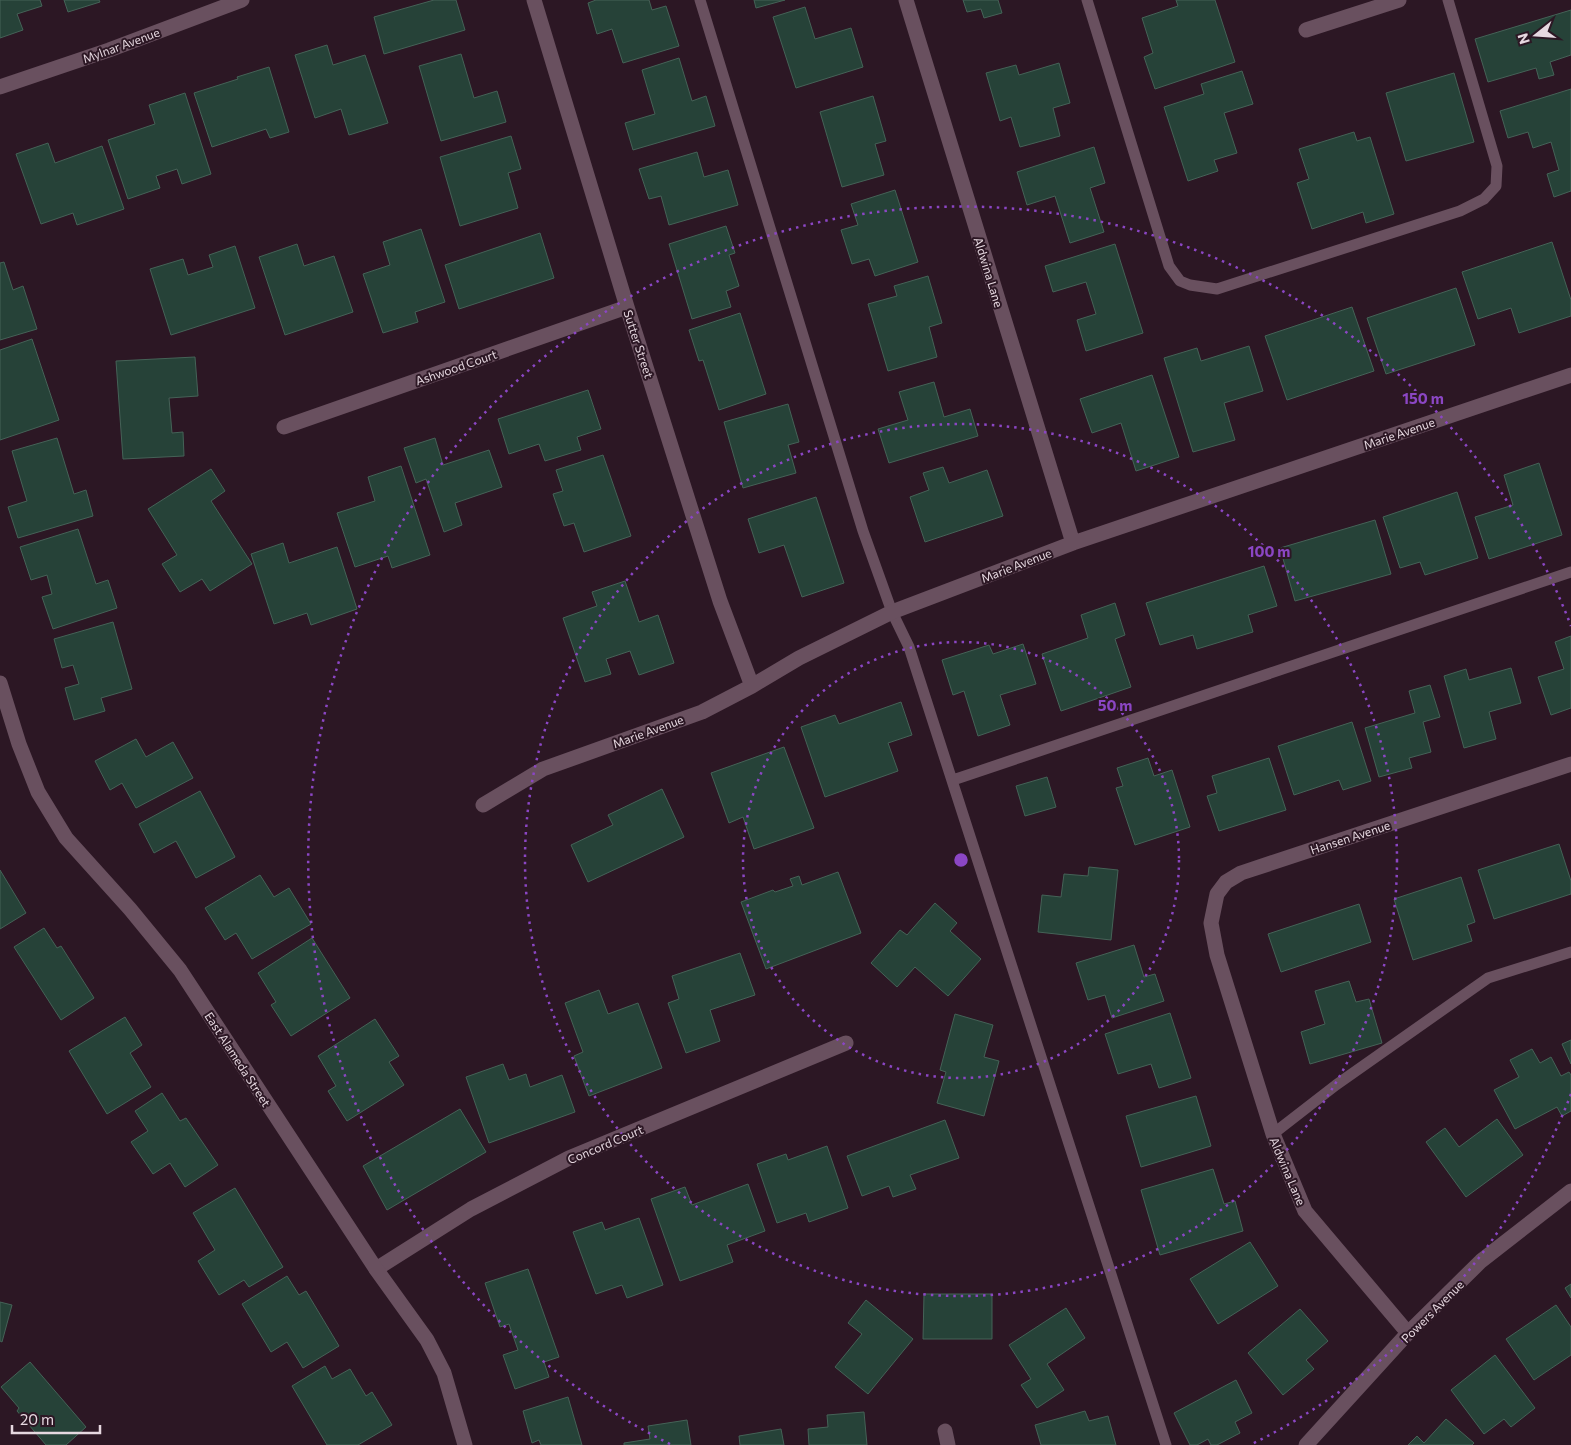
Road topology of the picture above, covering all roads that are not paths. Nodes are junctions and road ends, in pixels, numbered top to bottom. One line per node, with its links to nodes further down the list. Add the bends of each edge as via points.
1 (242, 0): 9 (street, Mylnar Avenue)
2 (534, 0): 10 (street, Sutter Street)
3 (700, 0): 15 (lane, via 863,531)
4 (906, 0): 13 (street, Aldwina Lane)
5 (1087, 0): 7 (lane, via 1169,266 1180,281 1217,288 1460,211 1484,199 1496,186 1497,166)
6 (1399, 0): 8 (street)
7 (1448, 0)
8 (1306, 30)
9 (0, 87)
10 (627, 306): 12 (street, Ashwood Court); 17 (street, Sutter Street, via 720,601)
11 (1571, 375): 13 (street, Marie Avenue)
12 (284, 427)
13 (1072, 543): 15 (street, Marie Avenue)
14 (1571, 572): 19 (lane)
15 (892, 612): 17 (street, Marie Avenue, via 799,658); 19 (lane, via 909,647)
16 (0, 683): 26 (street, East Alameda Street, via 38,792 66,838 180,970)
17 (752, 686): 20 (street, Marie Avenue, via 702,712 543,768)
18 (1571, 764): 22 (street, Hansen Avenue, via 1241,874 1226,882 1216,894 1211,923)
19 (953, 780): 29 (lane)
20 (483, 805)
21 (1571, 952): 24 (lane, via 1488,978 1336,1085)
22 (1224, 978): 24 (street, Aldwina Lane)
23 (846, 1043): 26 (street, Concord Court, via 569,1158 471,1209)
24 (1273, 1134): 27 (street, Aldwina Lane, via 1306,1211)
25 (1571, 1191): 27 (street, Powers Avenue, via 1481,1261)
26 (376, 1269): 28 (street, East Alameda Street, via 427,1340 444,1373)
27 (1408, 1333): 30 (street, Powers Avenue)
28 (465, 1445)
29 (1166, 1445)
30 (1306, 1445)

